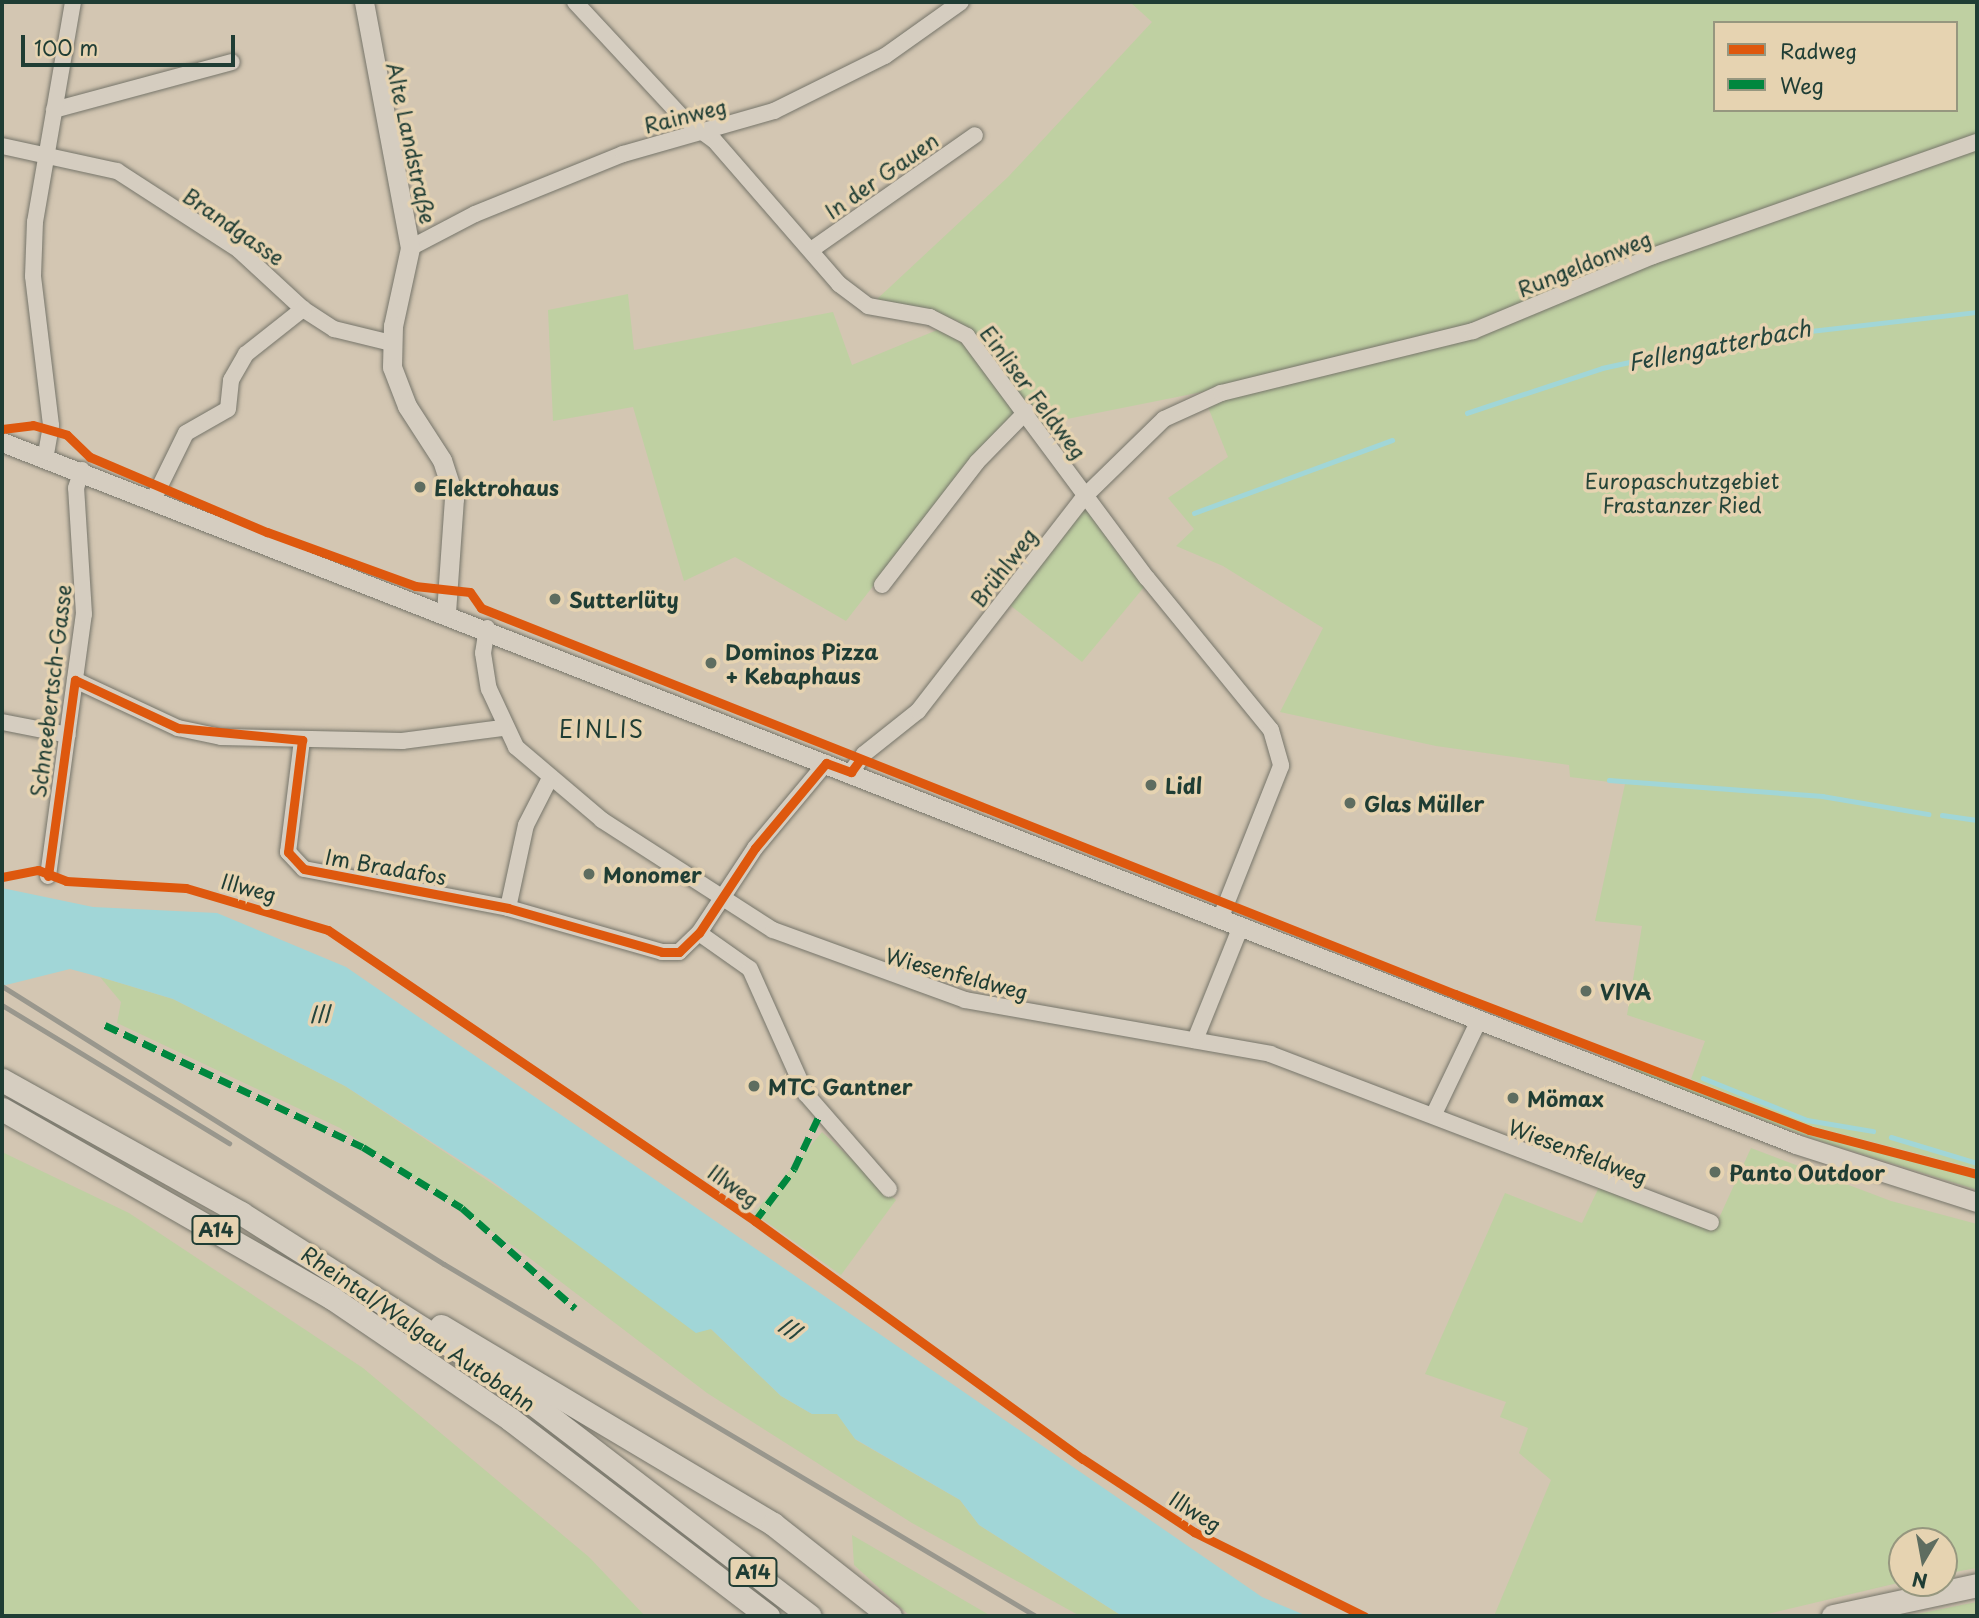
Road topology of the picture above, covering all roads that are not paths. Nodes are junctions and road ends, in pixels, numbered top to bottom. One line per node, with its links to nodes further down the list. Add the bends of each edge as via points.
1 (73, 2): 6 (street)
2 (364, 2): 12 (main road, Alte Landstraße)
3 (575, 2): 7 (street, Einliser Feldweg)
4 (961, 2): 7 (street, Rainweg, via 885,56 815,91 731,126)
5 (232, 62): 6 (street)
6 (54, 110): 11 (street)
7 (701, 130): 12 (street, Rainweg, via 519,195); 13 (street, Einliser Feldweg)
8 (975, 135): 13 (street, In der Gauen)
9 (1977, 142): 16 (street, Rungeldonweg, via 1653,256 1473,331)
10 (2, 146): 11 (street, Brandgasse)
11 (47, 151): 14 (street, Brandgasse, via 117,171 239,250); 19 (street, via 33,276 51,425)
12 (410, 248): 15 (main road, Alte Landstraße)
13 (811, 250): 17 (street, Einliser Feldweg, via 839,284 868,306 930,317 967,336)
14 (303, 309): 15 (street, Brandgasse, via 334,329); 22 (street, via 246,354 231,380 228,409 186,433)
15 (391, 343): 24 (main road, Alte Landstraße, via 397,386 442,460 454,498)
16 (1200, 399): 21 (street, Brühlweg, via 1144,433)
17 (1027, 411): 21 (street, Einliser Feldweg); 23 (street, via 977,463)
18 (2, 442): 19 (main road)
19 (46, 454): 20 (main road)
20 (82, 470): 22 (main road); 26 (street, Schneebertsch-Gasse, via 76,488 85,614)
21 (1085, 496): 32 (street, Brühlweg, via 918,711 864,754); 37 (street, Einliser Feldweg, via 1279,746 1281,766)
22 (155, 498): 24 (main road)
23 (882, 585)
24 (446, 612): 25 (main road)
25 (487, 628): 28 (street, Wiesenfeldweg, via 483,660); 31 (main road)
26 (75, 680): 29 (street, Schneebertsch-Gasse); 30 (street, via 178,728)
27 (2, 722): 29 (street)
28 (502, 728): 30 (street, via 402,741); 33 (street, Wiesenfeldweg)
29 (68, 735): 34 (street, Schneebertsch-Gasse)
30 (302, 740): 36 (street, Im Bradafos, via 288,852 304,869)
31 (826, 763): 32 (main road); 35 (street, via 755,848)
32 (851, 772): 37 (main road)
33 (549, 780): 35 (street, Wiesenfeldweg); 36 (street, via 526,825)
34 (48, 876)
35 (722, 902): 39 (street, Im Bradafos); 41 (street, Wiesenfeldweg, via 812,948 965,1000)
36 (508, 908): 39 (street, Im Bradafos, via 662,952 679,951)
37 (1221, 917): 38 (main road)
38 (1241, 926): 40 (main road); 41 (street)
39 (699, 933): 45 (street, via 750,969 820,1114)
40 (1479, 1020): 44 (street); 46 (main road, via 1796,1144)
41 (1195, 1040): 44 (street, Wiesenfeldweg, via 1270,1054)
42 (2, 1080): 48 (highway, Rheintal/Walgau Autobahn / A14, via 241,1213)
43 (2, 1109): 50 (highway, Rheintal/Walgau Autobahn / A14, via 320,1291 628,1506)
44 (1434, 1114): 47 (street, Wiesenfeldweg)
45 (889, 1189)
46 (1977, 1202)
47 (1711, 1222)
48 (383, 1301): 51 (highway, Rheintal/Walgau Autobahn / A14, via 493,1373); 52 (highway, via 470,1339 773,1524)
49 (1977, 1585): 53 (highway)
50 (768, 1616)
51 (810, 1616)
52 (890, 1616)
53 (1833, 1616)

